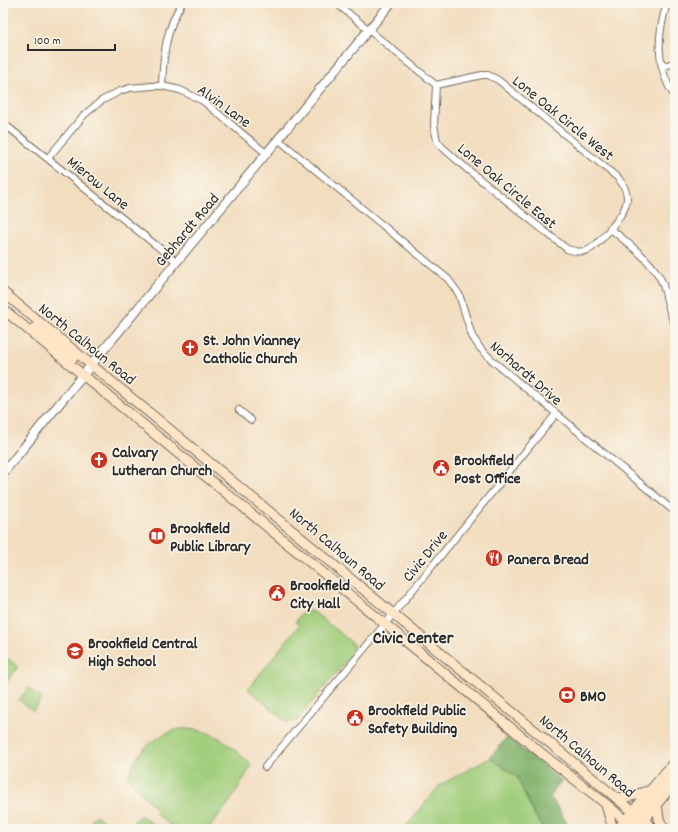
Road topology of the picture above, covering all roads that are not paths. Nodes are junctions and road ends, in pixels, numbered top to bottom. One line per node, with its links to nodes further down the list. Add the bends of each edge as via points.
1 (182, 3): 9 (street, via 167,36)
2 (336, 3): 5 (street)
3 (392, 3): 5 (street, Gebhardt Road)
4 (667, 3): 7 (street, via 659,43)
5 (369, 30): 8 (street); 12 (street, Gebhardt Road)
6 (675, 64): 7 (street)
7 (663, 66): 10 (street)
8 (436, 85): 15 (street, Lone Oak Circle West, via 488,75 511,90 618,178 627,194 627,203); 15 (street, Lone Oak Circle East, via 434,125 437,141 533,223 567,250 577,252 588,250)
9 (162, 86): 13 (street, Alvin Lane, via 180,90 203,101); 14 (street, Alvin Lane, via 130,88 101,100 84,115)
10 (675, 97)
11 (3, 123): 14 (street, Mierow Lane)
12 (278, 140): 13 (street, Gebhardt Road); 23 (street, Norhardt Drive, via 448,279 459,294 472,336 480,348)
13 (266, 154): 16 (street, Gebhardt Road)
14 (48, 158): 16 (street, Mierow Lane)
15 (610, 228): 19 (street, via 653,267 666,293)
16 (177, 262): 20 (street, Gebhardt Road)
17 (3, 292): 20 (main road, North Calhoun Road)
18 (5, 311): 20 (main road, via 46,336 84,367); 21 (main road, North Calhoun Road)
19 (675, 324)
20 (92, 365): 21 (street, Gebhardt Road); 24 (main road, North Calhoun Road)
21 (83, 374): 24 (main road, via 92,374 133,406); 26 (street, Gebhardt Road); 29 (main road, North Calhoun Road)
22 (238, 410): 25 (street)
23 (556, 414): 27 (street, Norhardt Drive); 28 (street, Civic Drive)
24 (152, 415): 28 (main road, North Calhoun Road)
25 (251, 420)
26 (3, 473)
27 (675, 512)
28 (393, 613): 29 (street, Civic Drive); 35 (main road, North Calhoun Road)
29 (385, 624): 31 (street, Civic Drive); 36 (main road, North Calhoun Road)
30 (675, 761): 34 (main road)
31 (265, 767)
32 (675, 770): 38 (main road)
33 (675, 782): 37 (main road)
34 (651, 790): 35 (main road); 38 (main road)
35 (616, 798): 38 (main road, North Calhoun Road)
36 (606, 804): 39 (main road, North Calhoun Road); 40 (main road)
37 (657, 804): 38 (main road); 44 (main road, via 658,819)
38 (638, 816): 39 (main road); 42 (main road); 43 (main road, North Calhoun Road)
39 (625, 821): 41 (main road); 42 (main road, North Calhoun Road)
40 (613, 829)
41 (618, 829)
42 (636, 829)
43 (654, 829)
44 (664, 829)

